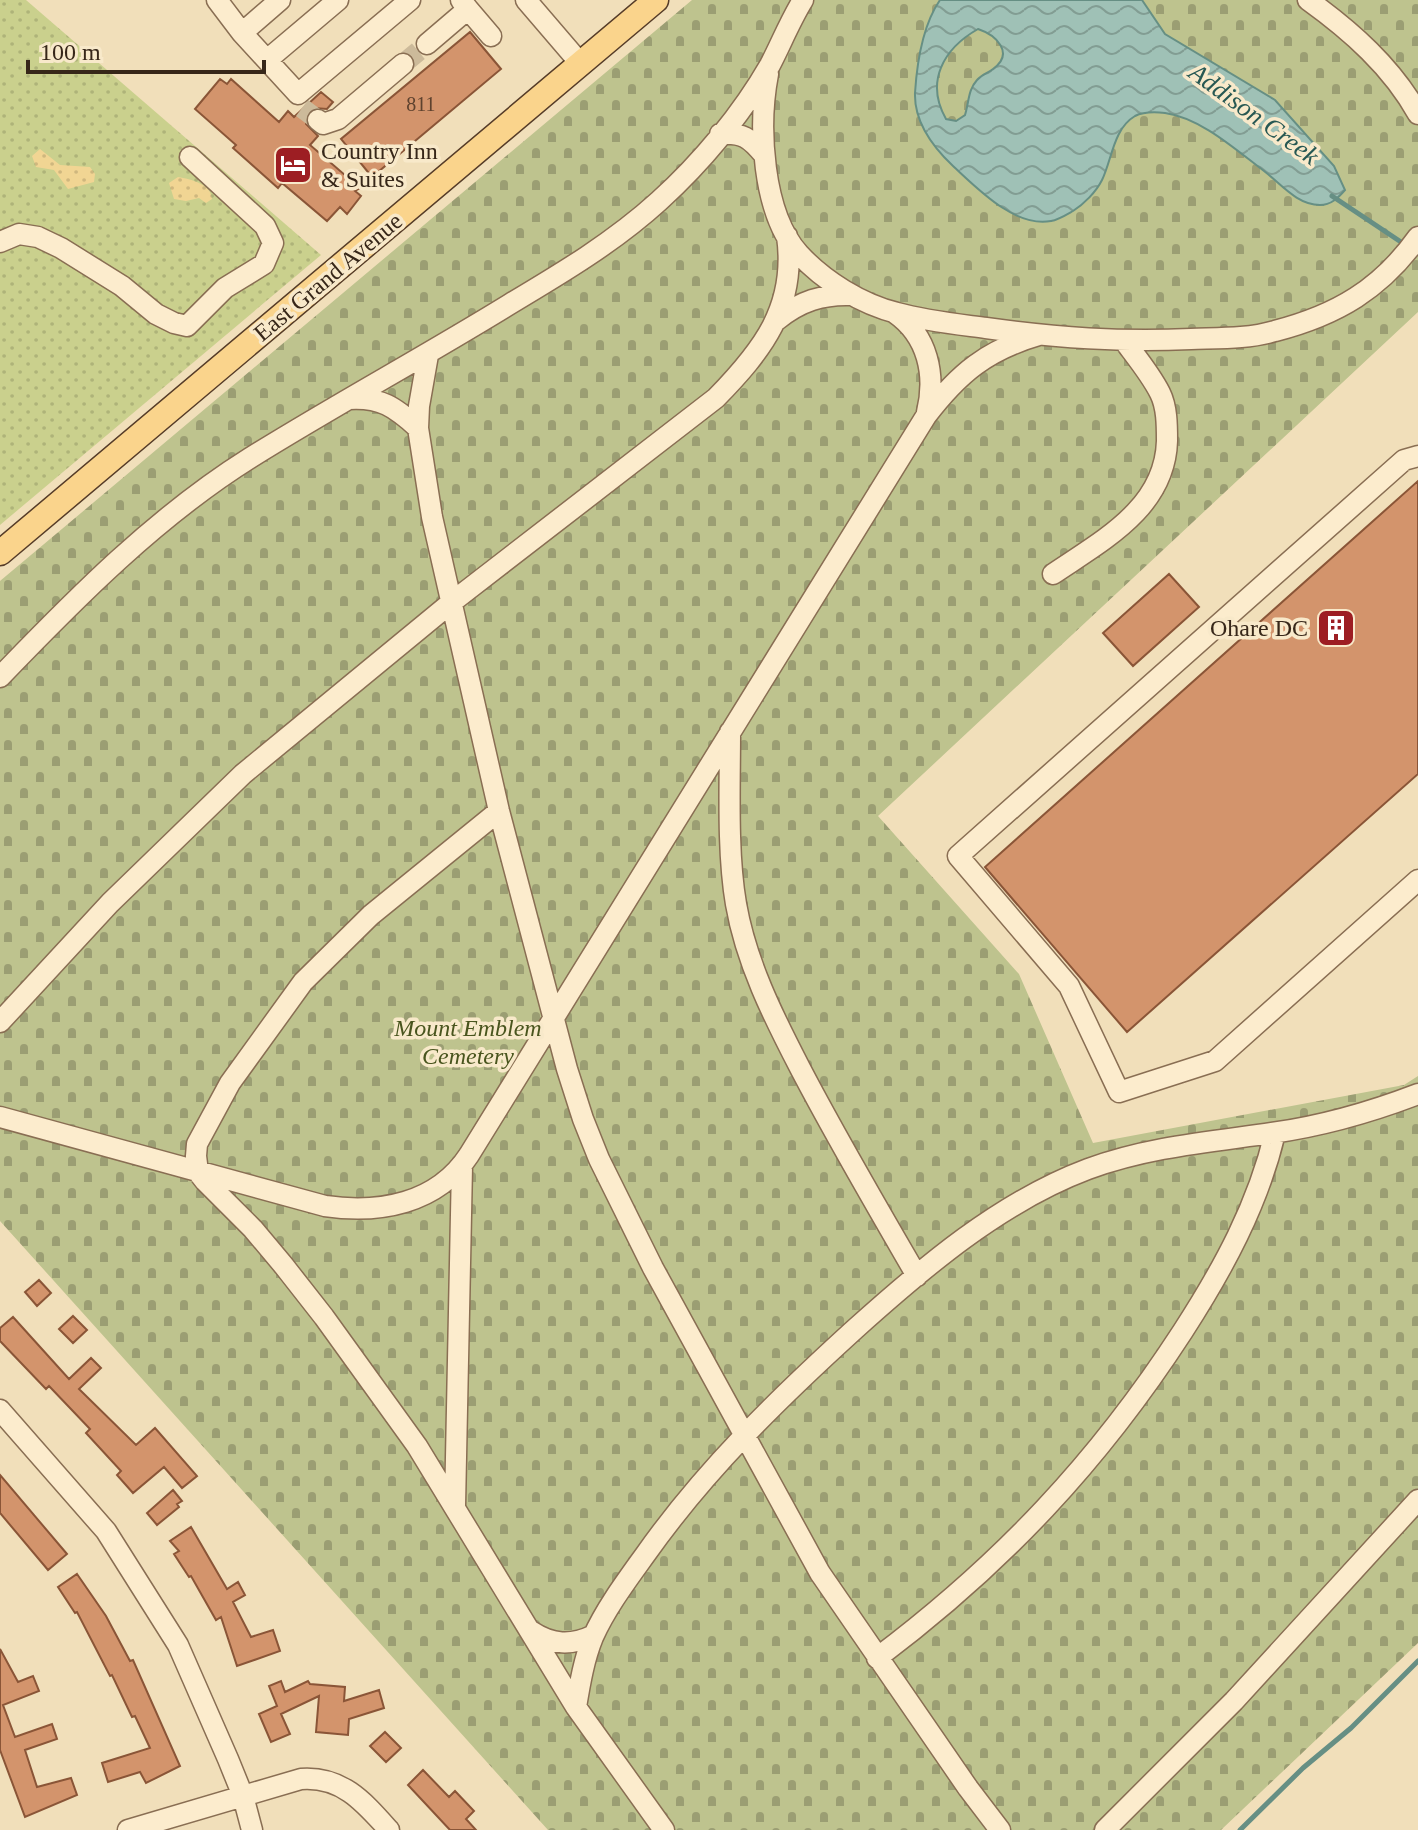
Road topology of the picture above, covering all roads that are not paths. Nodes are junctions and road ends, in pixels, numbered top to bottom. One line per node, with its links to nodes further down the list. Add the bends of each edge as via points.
1 (217, 0): 10 (street)
2 (280, 0): 10 (street)
3 (338, 0): 13 (street)
4 (410, 0): 17 (street)
5 (526, 0): 14 (street)
6 (656, 0): 14 (main road, East Grand Avenue)
7 (803, 0): 16 (street)
8 (1308, 0): 18 (street, via 1369,50)
9 (464, 4): 11 (street); 12 (street)
10 (242, 33): 13 (street)
11 (491, 36)
12 (427, 44)
13 (267, 60): 17 (street)
14 (580, 63): 35 (main road, East Grand Avenue)
15 (403, 64): 17 (street, via 338,119 323,124)
16 (770, 64): 19 (street); 20 (street, via 763,98)
17 (306, 107)
18 (1418, 114)
19 (720, 134): 20 (street, via 740,133); 30 (street, via 661,200 613,239)
20 (764, 155): 22 (street)
21 (190, 157): 24 (street, via 265,226 273,243 264,264 225,288 187,326 156,314 122,286 38,237 19,234)
22 (787, 236): 25 (street, via 799,253); 27 (street, via 786,288)
23 (1418, 237): 29 (street, via 1372,287 1305,322 1231,338)
24 (0, 242)
25 (851, 295): 26 (street); 27 (street, via 813,299)
26 (895, 313): 28 (street); 32 (street, via 913,328 926,353 932,384)
27 (777, 320): 37 (street, via 716,398)
28 (1039, 335): 29 (street); 32 (street, via 982,358)
29 (1125, 342): 36 (street, via 1161,394 1168,422 1157,486 1120,528)
30 (428, 355): 31 (street); 33 (street)
31 (349, 399): 33 (street, via 381,401); 38 (street, via 184,504)
32 (926, 416): 39 (street)
33 (418, 428): 37 (street)
34 (1418, 456): 41 (street, via 1404,460 958,856 1069,986 1119,1092 1215,1061)
35 (0, 553)
36 (1053, 574)
37 (452, 602): 40 (street); 43 (street, via 243,774 110,903)
38 (0, 677)
39 (730, 732): 42 (street); 49 (street, via 735,902 748,949 773,1016)
40 (499, 811): 42 (street); 48 (street, via 391,897 303,982 206,1125 197,1144)
41 (1418, 880)
42 (553, 1020): 47 (street); 51 (street, via 599,1159)
43 (0, 1022)
44 (1418, 1094): 46 (street, via 1367,1113)
45 (0, 1117): 48 (street)
46 (1275, 1133): 49 (street, via 1152,1149 1086,1170 1017,1204); 56 (street, via 1243,1226 1195,1312 1124,1416 1001,1555)
47 (462, 1166): 48 (street, via 422,1196 365,1211 325,1206); 53 (street)
48 (198, 1172): 53 (street, via 253,1229 324,1317)
49 (917, 1276): 51 (street)
50 (0, 1410): 58 (street, via 111,1538 185,1659)
51 (743, 1435): 55 (street, via 668,1522); 56 (street, via 820,1573)
52 (1418, 1500): 64 (street, via 1234,1701)
53 (455, 1506): 54 (street)
54 (529, 1630): 55 (street, via 560,1643); 57 (street)
55 (594, 1635): 57 (street)
56 (877, 1658): 63 (street)
57 (576, 1707): 62 (street)
58 (243, 1796): 59 (street); 60 (street); 61 (street, via 315,1778 344,1786)
59 (128, 1830)
60 (252, 1830)
61 (389, 1830)
62 (664, 1830)
63 (1000, 1830)
64 (1105, 1830)

